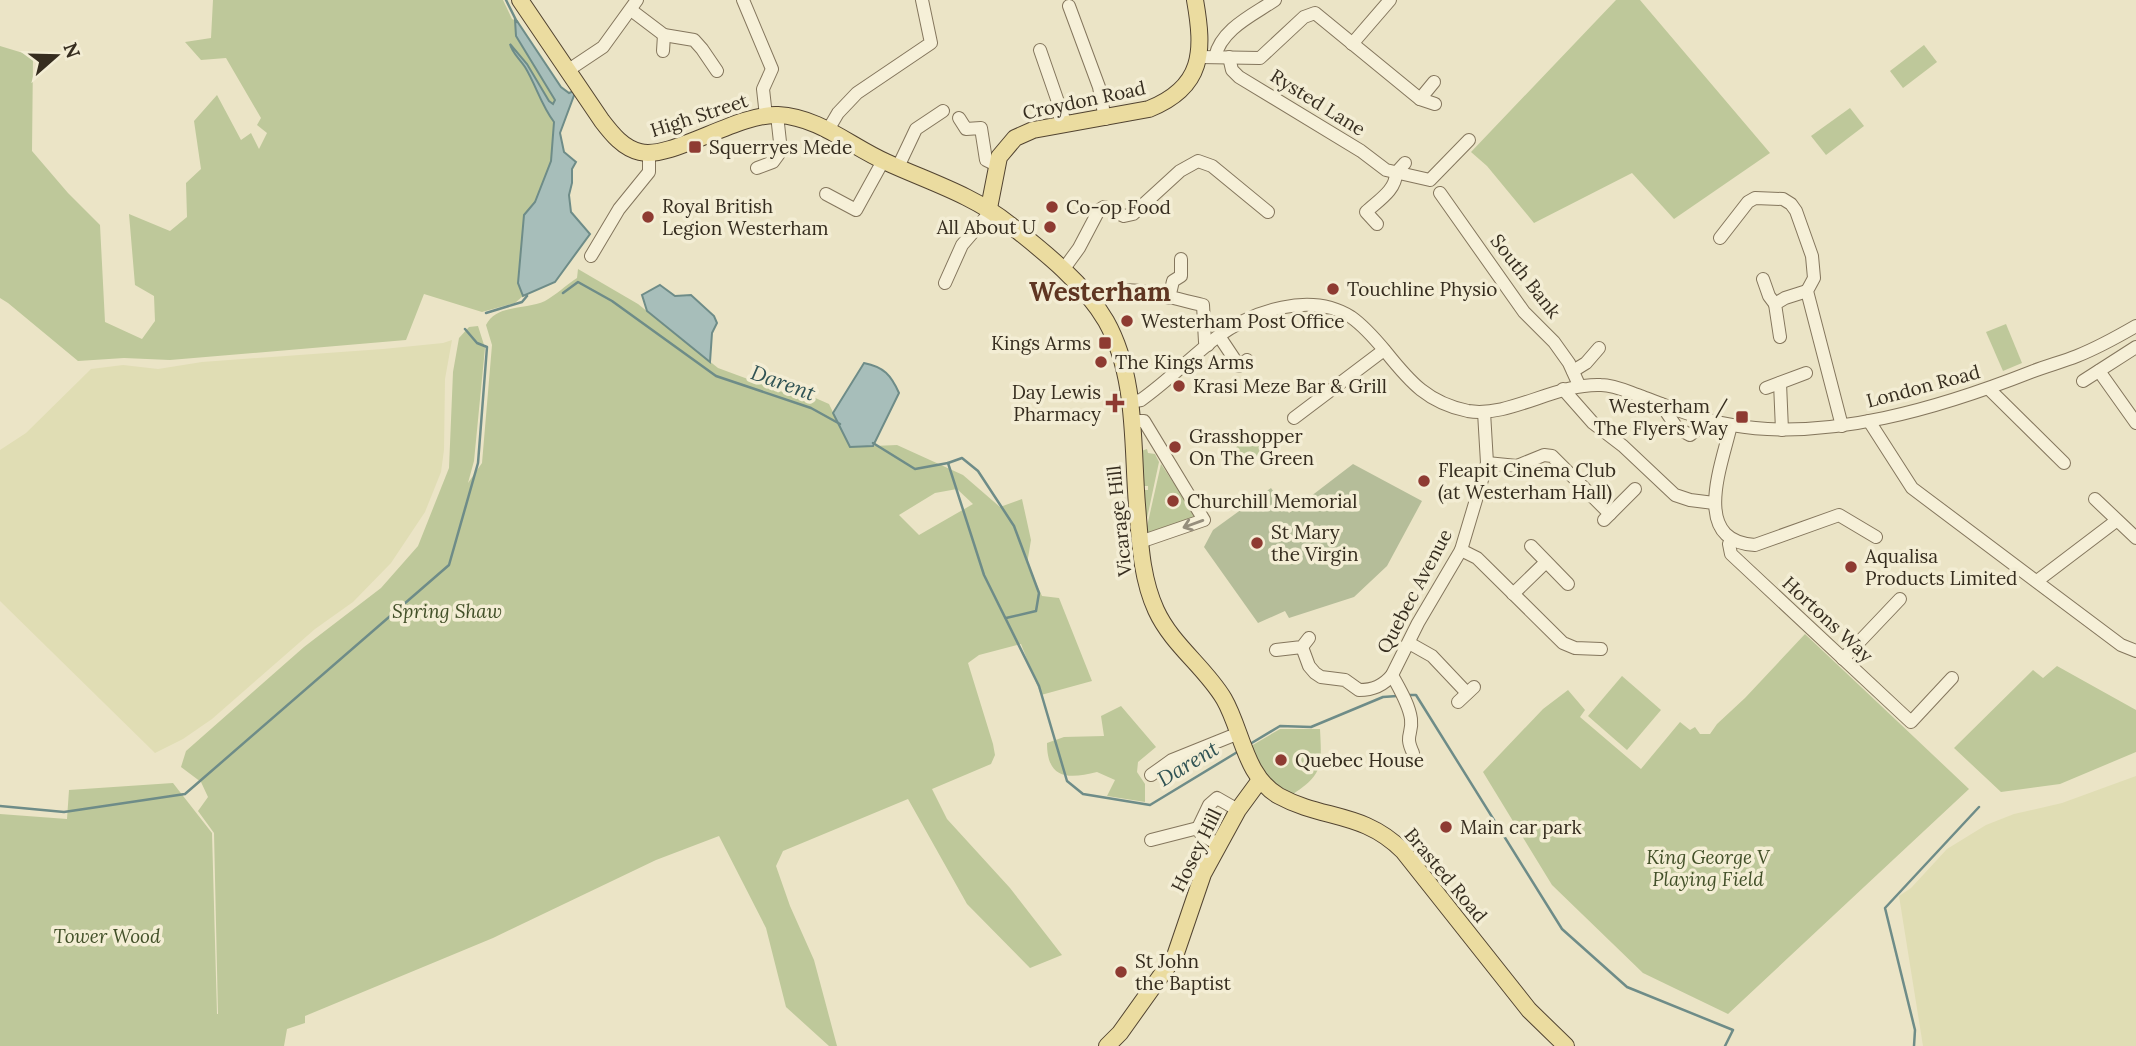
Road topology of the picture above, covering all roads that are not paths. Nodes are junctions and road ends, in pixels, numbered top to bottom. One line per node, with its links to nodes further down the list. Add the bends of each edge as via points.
1 (520, 0): 14 (main road, High Street)
2 (743, 0): 20 (street, via 772,69 762,96)
3 (922, 0): 24 (street, via 931,43 857,93)
4 (1195, 0): 13 (main road, via 1201,41)
5 (1275, 0): 13 (street, via 1226,34)
6 (1391, 0): 10 (street)
7 (634, 5): 9 (street); 14 (street, via 603,47)
8 (1075, 10): 22 (street)
9 (664, 35): 12 (street); 15 (street, via 694,40)
10 (1352, 44): 13 (street, via 1321,17 1309,13 1260,58); 17 (street)
11 (1040, 50): 23 (street)
12 (663, 51)
13 (1215, 57): 22 (main road, Croydon Road, via 1172,98 1149,109); 30 (street, Rysted Lane, via 1386,170)
14 (567, 71): 26 (main road, High Street, via 613,134 631,149)
15 (717, 71)
16 (1434, 82): 17 (street)
17 (1420, 99): 18 (street)
18 (1435, 104)
19 (943, 111): 27 (street, via 916,129)
20 (772, 115): 24 (main road, High Street, via 801,119); 26 (main road, High Street); 29 (street, via 781,151 773,162)
21 (959, 118): 28 (street, via 966,130 981,128 986,160)
22 (1105, 119): 23 (main road, Croydon Road)
23 (1066, 125): 28 (main road, Croydon Road, via 1015,138)
24 (828, 130): 27 (main road, High Street)
25 (1469, 140): 30 (street, Rysted Lane, via 1430,180)
26 (649, 153): 37 (street, via 649,173 619,209)
27 (891, 164): 32 (street, via 856,210); 33 (main road, High Street)
28 (996, 165): 33 (main road, Croydon Road)
29 (758, 168)
30 (1400, 168): 35 (street, via 1396,183 1366,212)
31 (1440, 193): 54 (street, South Bank, via 1524,312 1554,342)
32 (826, 194)
33 (991, 209): 39 (main road, High Street); 41 (street, via 961,245)
34 (1268, 212): 39 (street, via 1212,166 1198,161 1180,171 1133,214 1098,210)
35 (1377, 224)
36 (1720, 238): 42 (street, via 1748,202 1783,199 1796,211 1812,256 1814,278)
37 (592, 256)
38 (1181, 259): 43 (street, via 1181,276 1172,281)
39 (1063, 270): 44 (main road, High Street)
40 (1763, 279): 45 (street)
41 (945, 283)
42 (1807, 291): 45 (street); 72 (street)
43 (1169, 298): 44 (street, via 1151,292 1111,291); 49 (street, via 1203,305)
44 (1091, 301): 63 (main road, Vicarage Hill, via 1116,345)
45 (1775, 304): 48 (street)
46 (2136, 326): 62 (street, London Road, via 2080,355)
47 (1219, 336): 49 (street, London Road); 52 (street, London Road, via 1258,315 1318,306 1350,317); 53 (street)
48 (1780, 337)
49 (1208, 345): 63 (street, London Road, via 1144,398)
50 (2136, 347): 55 (street)
51 (1600, 348): 54 (street)
52 (1384, 350): 65 (street, London Road, via 1409,382 1432,399); 66 (street)
53 (1243, 363)
54 (1573, 371): 59 (street, South Bank)
55 (2099, 371): 57 (street); 70 (street)
56 (1806, 373): 58 (street)
57 (2083, 381)
58 (1780, 383): 60 (street); 73 (street)
59 (1579, 385): 61 (street, London Road); 64 (street, London Road, via 1606,385)
60 (1766, 388)
61 (1563, 389): 65 (street, London Road); 78 (street, via 1593,423 1675,495)
62 (1989, 389): 69 (street, London Road); 75 (street)
63 (1130, 402): 68 (main road, Vicarage Hill)
64 (1661, 404): 67 (street, London Road); 67 (street, via 1677,428 1690,435)
65 (1484, 412): 74 (street, Quebec Avenue)
66 (1294, 418)
67 (1708, 420): 71 (street, London Road)
68 (1131, 421): 83 (main road, Vicarage Hill); 83 (street, one-way to 83, via 1144,421 1204,520)
69 (1869, 421): 72 (street, London Road); 87 (street, via 1912,488)
70 (2136, 423)
71 (1731, 425): 73 (street, London Road); 78 (street)
72 (1842, 426): 73 (street, London Road)
73 (1782, 430)
74 (1486, 463): 76 (street, via 1517,466 1552,456 1607,517); 85 (street, Quebec Avenue)
75 (2064, 463)
76 (1635, 489)
77 (2094, 500): 79 (street)
78 (1714, 503): 82 (street, Hortons Way, via 1720,527)
79 (2116, 521): 81 (street); 87 (street)
80 (1877, 537): 82 (street, via 1839,515 1755,545)
81 (2136, 538)
82 (1731, 539): 95 (street, Hortons Way, via 1731,554)
83 (1140, 542): 99 (main road, Vicarage Hill, via 1155,609 1221,695)
84 (1531, 546): 86 (street)
85 (1461, 550): 89 (street, via 1477,558); 91 (street, Quebec Avenue)
86 (1546, 562): 88 (street); 89 (street)
87 (2037, 582): 94 (street, via 2121,645)
88 (1568, 584)
89 (1513, 594): 92 (street, via 1563,643)
90 (1900, 600): 95 (street)
91 (1409, 643): 96 (street, Quebec Avenue); 98 (street, via 1432,656)
92 (1601, 649)
93 (1276, 650): 96 (street, Quebec Avenue, via 1306,642 1309,666 1315,673 1345,680 1359,690 1375,688)
94 (2136, 651)
95 (1843, 659): 97 (street, Hortons Way, via 1911,722)
96 (1392, 675): 100 (street, via 1412,720 1407,740)
97 (1952, 678)
98 (1466, 694)
99 (1239, 733): 101 (street, via 1172,760); 102 (main road, Vicarage Hill)
100 (1413, 753)
101 (1151, 775)
102 (1260, 780): 103 (main road, Hosey Hill); 108 (main road, Brasted Road, via 1279,796 1360,821 1390,838 1529,1010)
103 (1238, 810): 104 (street, via 1217,798); 106 (main road, Hosey Hill)
104 (1198, 828): 105 (street); 106 (street)
105 (1151, 840)
106 (1220, 846): 107 (main road, Hosey Hill, via 1203,874 1175,956)
107 (1107, 1046)
108 (1566, 1046)

